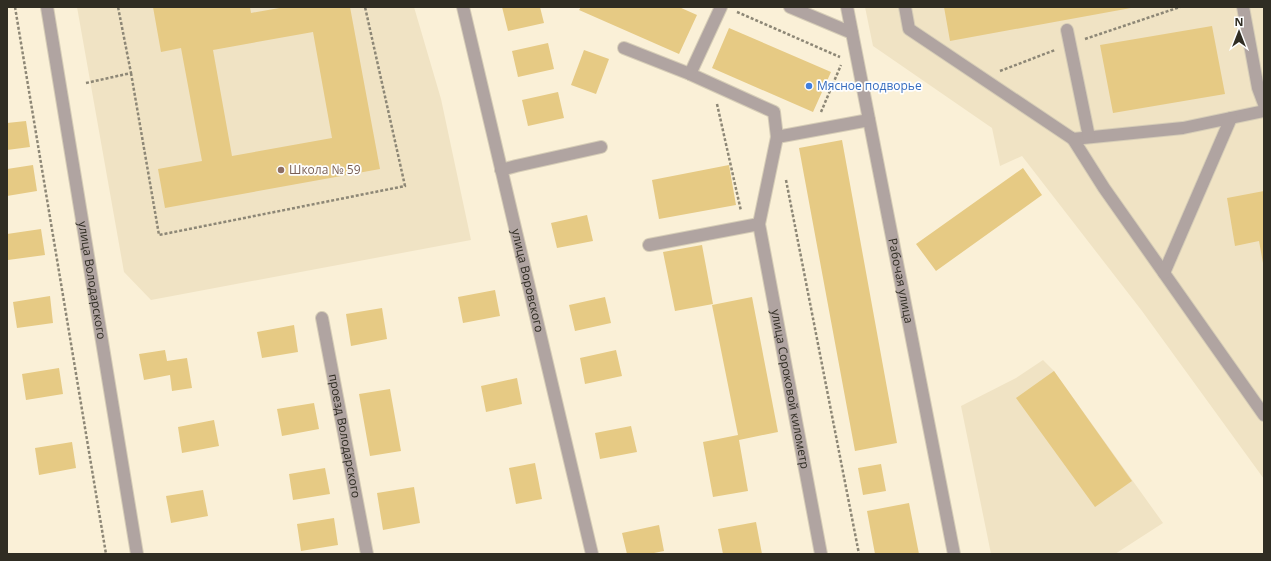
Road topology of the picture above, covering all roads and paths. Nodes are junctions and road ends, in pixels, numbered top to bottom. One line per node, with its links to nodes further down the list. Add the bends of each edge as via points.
1 (16, 7): 35 (path)
2 (47, 7): 36 (street, улица Володарского)
3 (118, 7): 14 (path)
4 (365, 7): 14 (path, via 405,186 159,235)
5 (463, 7): 27 (street, улица Воровского)
6 (790, 7): 12 (street)
7 (847, 7): 12 (street, Рабочая улица)
8 (905, 7): 25 (street, via 908,29)
9 (1242, 7): 18 (street, via 1258,88)
10 (727, 8): 15 (street); 20 (path, via 844,59)
11 (1066, 30): 24 (street)
12 (852, 33): 22 (street, Рабочая улица)
13 (624, 48): 15 (street)
14 (131, 73): 16 (path)
15 (690, 74): 17 (street)
16 (86, 83)
17 (713, 84): 23 (street, via 774,112); 30 (path)
18 (1264, 104)
19 (1264, 111): 21 (street)
20 (819, 117)
21 (1231, 118): 24 (street, via 1183,128); 32 (street)
22 (869, 120): 23 (street); 41 (street, Рабочая улица)
23 (777, 137): 29 (street)
24 (1089, 137): 25 (street)
25 (1072, 139): 32 (street)
26 (601, 147): 27 (street)
27 (501, 170): 38 (street, улица Воровского)
28 (785, 176): 40 (path)
29 (760, 224): 30 (street); 39 (street, улица Сороковой километр)
30 (744, 227): 31 (street)
31 (649, 245)
32 (1164, 273): 34 (street)
33 (322, 318): 37 (street, проезд Володарского)
34 (1264, 415)
35 (106, 554)
36 (137, 554)
37 (367, 554)
38 (592, 554)
39 (821, 554)
40 (859, 554)
41 (954, 554)

